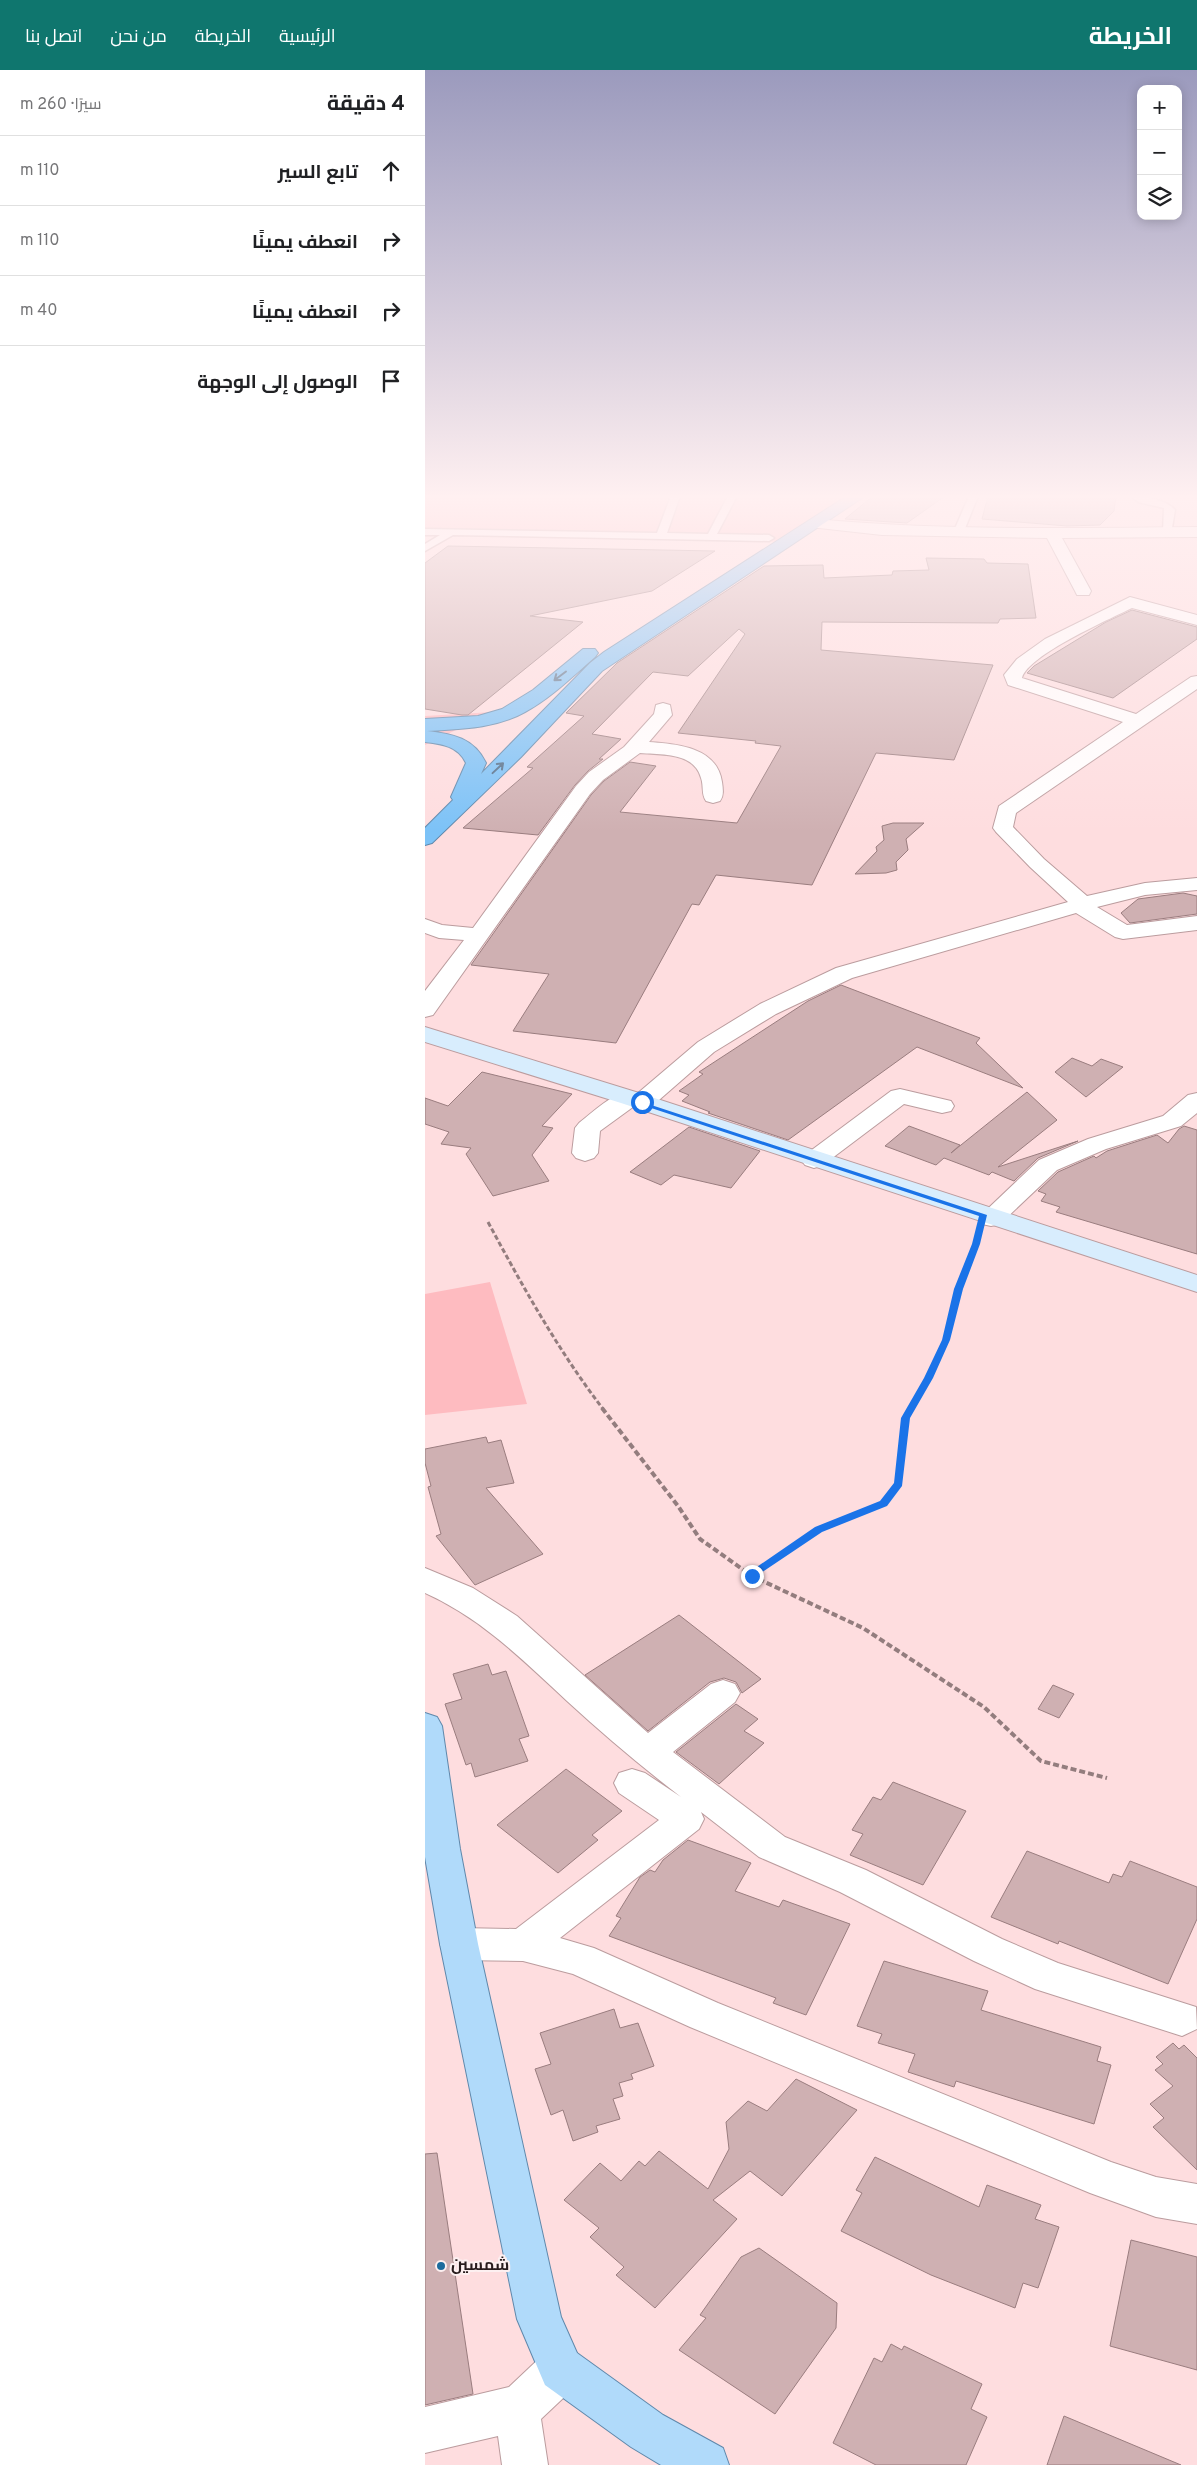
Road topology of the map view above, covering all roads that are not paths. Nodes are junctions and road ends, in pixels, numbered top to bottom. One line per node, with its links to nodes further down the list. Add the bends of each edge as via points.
1 (658, 608): 9 (highway, one-way to 9, via 607,640 508,714 480,721)
2 (684, 608): 13 (highway, one-way to 2, via 596,667)
3 (1119, 608): 8 (street, via 1049,645 1013,675 1014,681)
4 (1151, 608): 5 (street)
5 (1197, 620)
6 (1197, 681): 8 (street)
7 (663, 709): 11 (street, via 663,715)
8 (1138, 721): 16 (street, via 1006,810 1003,828)
9 (425, 725)
10 (425, 736): 13 (highway, via 459,742 473,754 476,763)
11 (635, 747): 12 (street, via 693,754 703,759 713,781); 19 (street, via 583,790)
12 (713, 797)
13 (456, 808): 14 (highway)
14 (425, 839)
15 (1197, 884): 16 (street, via 1145,889)
16 (1082, 906): 17 (street, via 1123,932); 22 (street, via 844,973 768,1008 706,1047)
17 (1197, 923)
18 (425, 926): 19 (street, via 439,931)
19 (479, 935): 20 (street)
20 (425, 1010)
21 (425, 1034): 22 (main road)
22 (636, 1100): 25 (street, via 588,1128); 26 (main road)
23 (1197, 1100): 27 (street, via 1172,1121 1097,1144 1048,1165)
24 (942, 1106): 26 (street, via 901,1096)
25 (585, 1153)
26 (814, 1160): 27 (main road)
27 (987, 1216): 28 (main road)
28 (1197, 1284)
29 (425, 1580): 32 (street, via 461,1596 505,1625)
30 (723, 1693): 32 (street)
31 (425, 1726): 33 (main road)
32 (640, 1768): 34 (street, via 686,1819); 35 (street, via 772,1847 853,1881 988,1950 1049,1977)
33 (459, 1944): 34 (street); 37 (main road, via 539,2319)
34 (523, 1945): 36 (street, via 580,1960 722,2022 1105,2179 1156,2197)
35 (1182, 2019)
36 (1197, 2204)
37 (561, 2370): 38 (street); 41 (main road, via 647,2431)
38 (521, 2407): 39 (street); 40 (street, via 518,2417)
39 (425, 2430)
40 (525, 2465)
41 (706, 2465)

